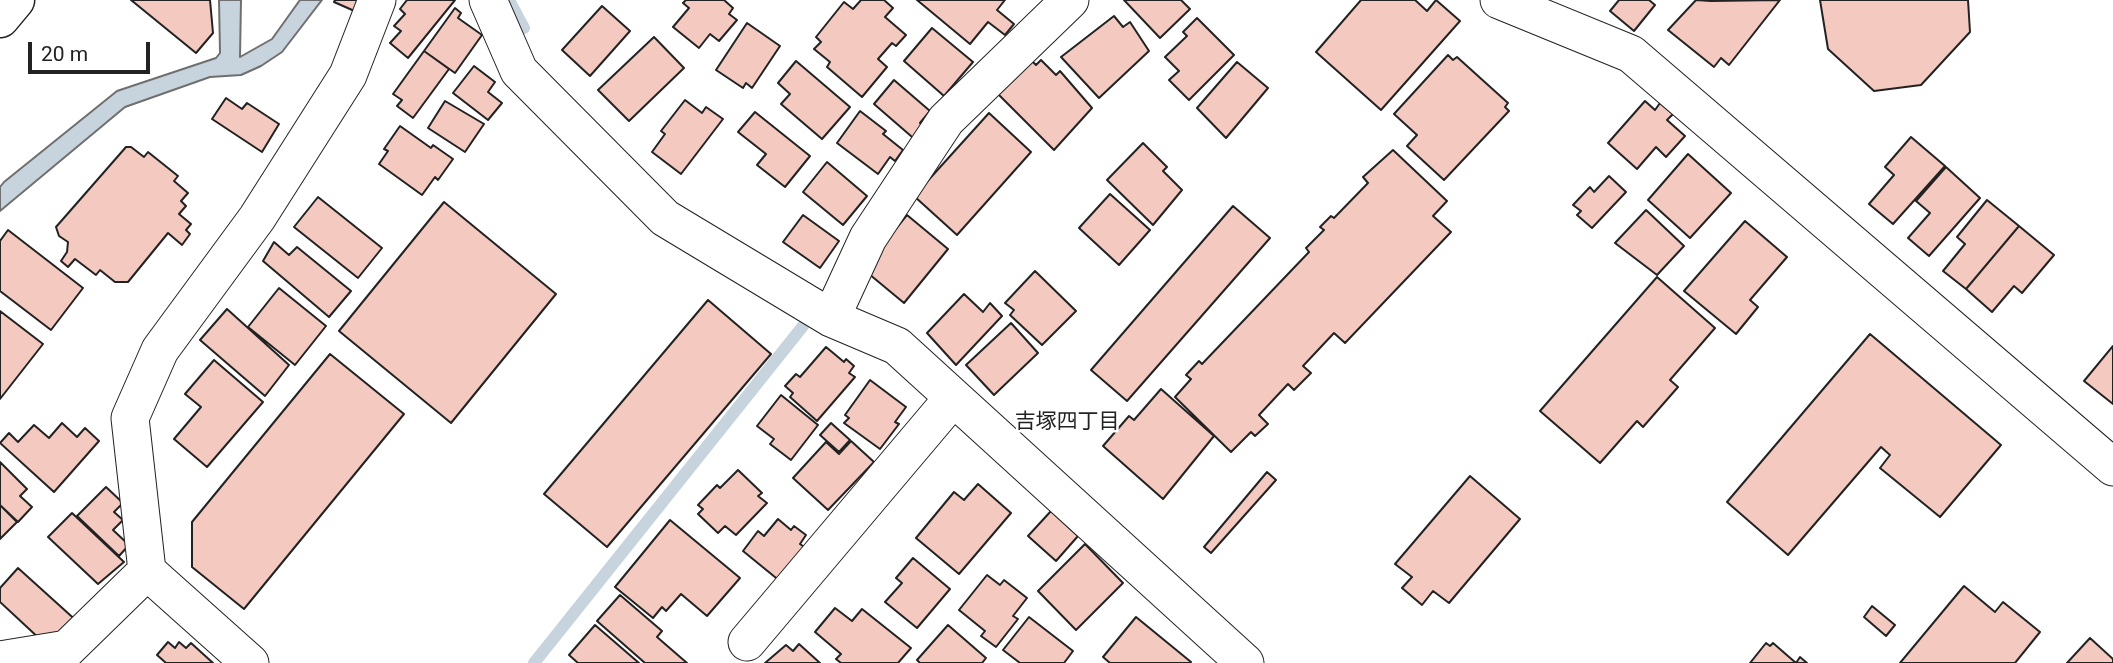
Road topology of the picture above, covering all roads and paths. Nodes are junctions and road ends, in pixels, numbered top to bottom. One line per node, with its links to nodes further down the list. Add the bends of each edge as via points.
1 (15, 0): 6 (street)
2 (377, 0): 10 (street, via 348,75 257,218 160,350 130,418)
3 (488, 0): 7 (street, via 519,71 665,218)
4 (1070, 0): 7 (street, via 946,120 868,238)
5 (1499, 0): 9 (street, via 1632,54)
6 (0, 18)
7 (831, 318): 8 (street, via 897,346)
8 (953, 398): 11 (street); 14 (street)
9 (2113, 467)
10 (147, 571): 12 (street, via 67,649); 13 (street)
11 (747, 642)
12 (0, 660)
13 (250, 663)
14 (1245, 663)

